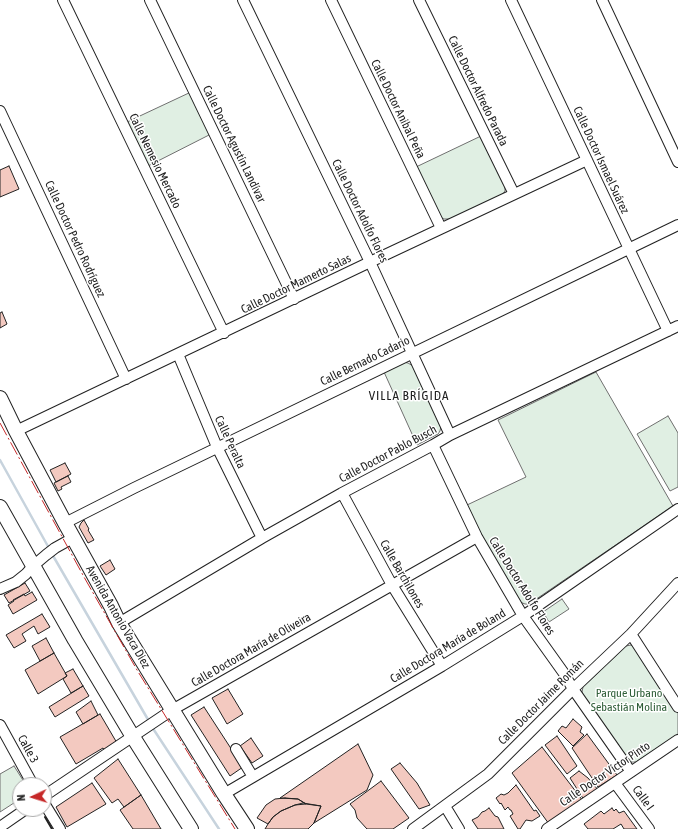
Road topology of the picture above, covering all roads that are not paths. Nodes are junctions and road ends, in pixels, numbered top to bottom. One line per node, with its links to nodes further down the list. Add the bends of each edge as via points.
1 (63, 0): 19 (street, Calle Nemesio Mercado)
2 (150, 0): 16 (street, Calle Doctor Agustín Landívar)
3 (243, 0): 15 (street, Calle Doctor Adolfo Flores)
4 (331, 0): 13 (street, Calle Doctor Anibal Peña)
5 (419, 0): 11 (street, Calle Doctor Alfredo Parada)
6 (511, 0): 9 (street, Calle Doctor Ismael Suárez)
7 (602, 0): 10 (street)
8 (0, 111): 22 (street, Calle Doctor Pedro Rodríguez)
9 (587, 160): 11 (street, Calle Doctor Mamerto Salas); 14 (street, Calle Doctor Ismael Suárez)
10 (678, 162)
11 (514, 194): 13 (street, Calle Doctor Mamerto Salas)
12 (678, 225): 14 (street, Calle Bernado Cadario)
13 (441, 228): 15 (street, Calle Doctor Mamerto Salas)
14 (629, 248): 18 (street, Calle Doctor Ismael Suárez); 20 (street, Calle Bernado Cadario)
15 (370, 262): 16 (street, Calle Doctor Mamerto Salas); 20 (street, Calle Doctor Adolfo Flores)
16 (294, 299): 19 (street, Calle Doctor Mamerto Salas)
17 (678, 326): 18 (street, Calle Doctor Pablo Busch)
18 (668, 331): 25 (street, Calle Doctor Pablo Busch)
19 (224, 333): 21 (street, Calle Doctor Mamerto Salas)
20 (412, 353): 25 (street, Calle Doctor Adolfo Flores); 27 (street, Calle Bernado Cadario)
21 (178, 354): 22 (street, Calle Doctor Mamerto Salas); 27 (street, Calle Peralta)
22 (126, 379): 24 (street, Calle Doctor Mamerto Salas)
23 (0, 398): 24 (highway, Avenida Antonio Vaca Diez)
24 (16, 432): 31 (highway, Avenida Antonio Vaca Diez)
25 (450, 435): 26 (street, Calle Doctor Pablo Busch)
26 (433, 445): 28 (street, Calle Doctor Pablo Busch); 32 (street, Calle Doctor Adolfo Flores)
27 (217, 447): 31 (street, Calle Bernado Cadario); 34 (street, Calle Peralta)
28 (342, 493): 34 (street, Calle Doctor Pablo Busch); 37 (street, Calle Barchilones)
29 (0, 507): 35 (highway)
30 (678, 509): 39 (street, Calle Doctora María de Boland)
31 (65, 523): 33 (highway, Avenida Antonio Vaca Diez)
32 (477, 537): 37 (street, Calle Doctora María de Oliveira); 39 (street, Calle Doctor Adolfo Flores)
33 (73, 538): 35 (street, via 46,554); 40 (highway, Avenida Antonio Vaca Diez)
34 (262, 538): 40 (street, Calle Doctor Pablo Busch)
35 (33, 566): 38 (street, via 16,582); 47 (highway, via 75,640)
36 (678, 584): 41 (street, Calle Doctor Jaime Román)
37 (392, 585): 42 (street, Calle Barchilones); 45 (street, Calle Doctora María de Oliveira)
38 (0, 590)
39 (522, 616): 42 (street, Calle Doctora María de Boland); 43 (street, Calle Doctor Adolfo Flores)
40 (119, 623): 45 (highway, Avenida Antonio Vaca Diez)
41 (631, 634): 43 (street, Calle Doctor Jaime Román); 44 (street)
42 (442, 666): 52 (street, Calle Doctora María de Boland)
43 (573, 689): 50 (street, Calle Doctor Adolfo Flores); 56 (street, Calle Doctor Jaime Román, via 488,774)
44 (678, 707)
45 (167, 713): 47 (street, Calle Doctora María de Oliveira); 55 (highway, Avenida Antonio Vaca Diez)
46 (0, 725): 51 (street, Calle 3)
47 (136, 735): 54 (street, Calle Doctora María de Oliveira); 61 (highway)
48 (678, 740): 50 (street, Calle Doctor Víctor Pinto)
49 (236, 749): 52 (street)
50 (631, 772): 53 (street, Calle Doctor Víctor Pinto)
51 (29, 777)
52 (253, 777): 55 (street, Calle Doctora María de Boland)
53 (615, 783): 65 (street, Calle Doctor Víctor Pinto); 66 (street, Calle I)
54 (52, 791)
55 (224, 794): 62 (highway, Avenida Antonio Vaca Diez)
56 (445, 806): 63 (street, Calle Doctor Jaime Román); 64 (street)
57 (52, 816): 60 (street)
58 (14, 817): 59 (street)
59 (0, 827)
60 (60, 829)
61 (191, 829)
62 (247, 829)
63 (413, 829)
64 (460, 829)
65 (547, 829)
66 (649, 829)

